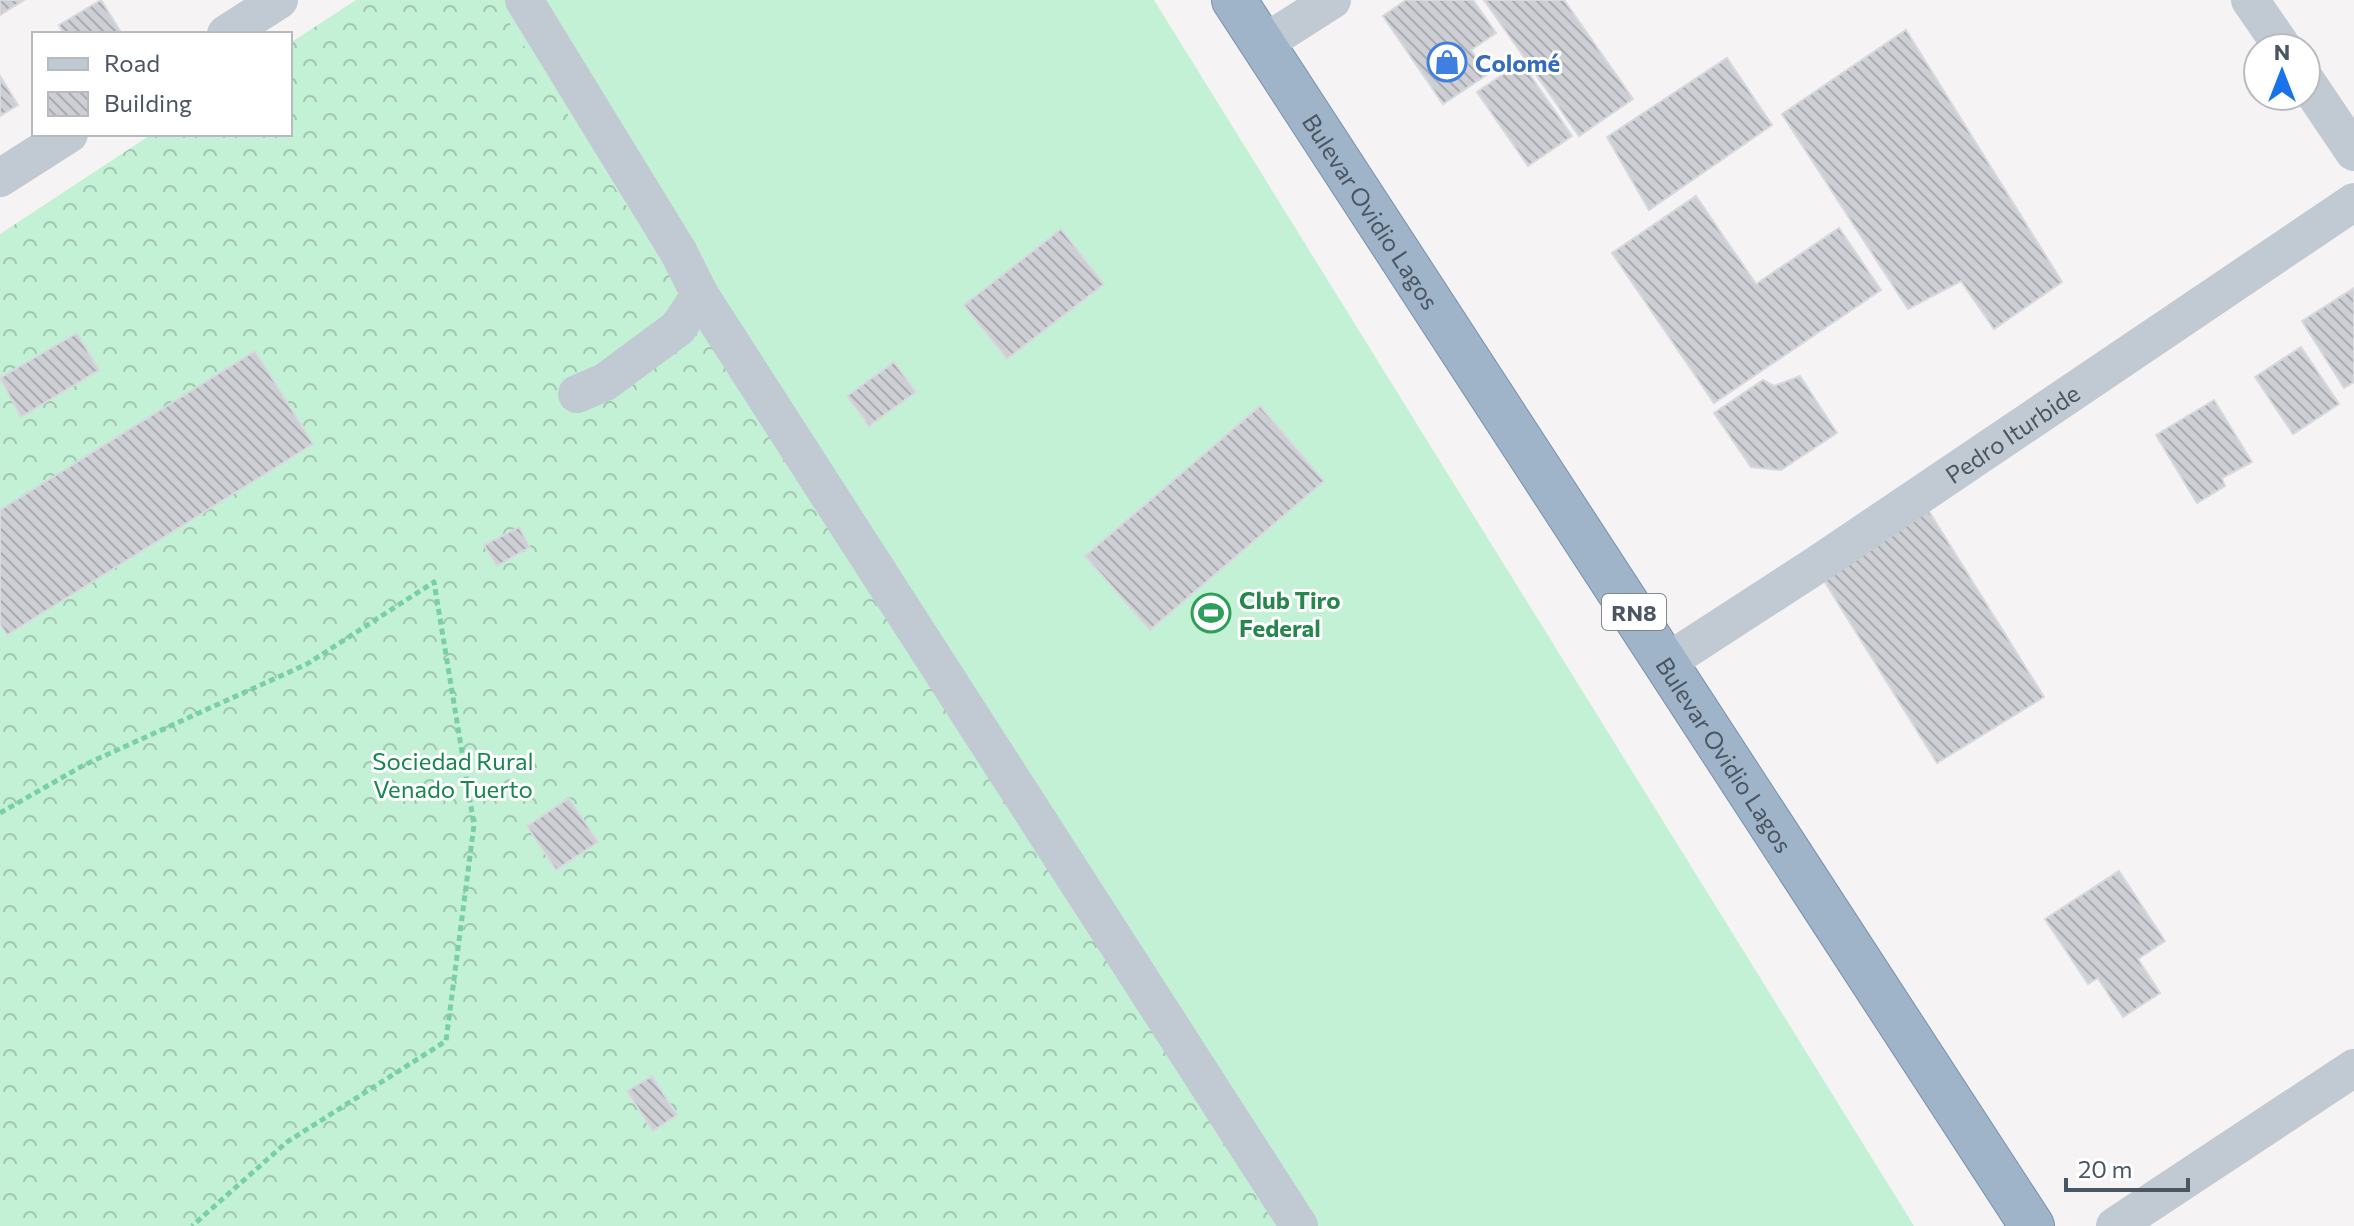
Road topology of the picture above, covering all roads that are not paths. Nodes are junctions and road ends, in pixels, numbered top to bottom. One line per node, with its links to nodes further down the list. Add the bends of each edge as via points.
1 (279, 0): 6 (street)
2 (524, 0): 14 (street)
3 (1234, 0): 8 (highway, Bulevar Ovidio Lagos / RN8)
4 (1332, 0): 8 (street)
5 (2250, 0): 7 (street)
6 (229, 32)
7 (2272, 32)
8 (1263, 44): 16 (highway, Bulevar Ovidio Lagos / RN8)
9 (2322, 105): 11 (street)
10 (66, 136): 12 (street)
11 (2354, 152)
12 (0, 178)
13 (2354, 202): 16 (street, Pedro Iturbide)
14 (700, 295): 15 (street, via 678,328 605,382); 18 (street)
15 (577, 394)
16 (1667, 662): 19 (highway, Bulevar Ovidio Lagos / RN8)
17 (2354, 1068): 20 (street)
18 (1299, 1226)
19 (2032, 1226)
20 (2115, 1226)

